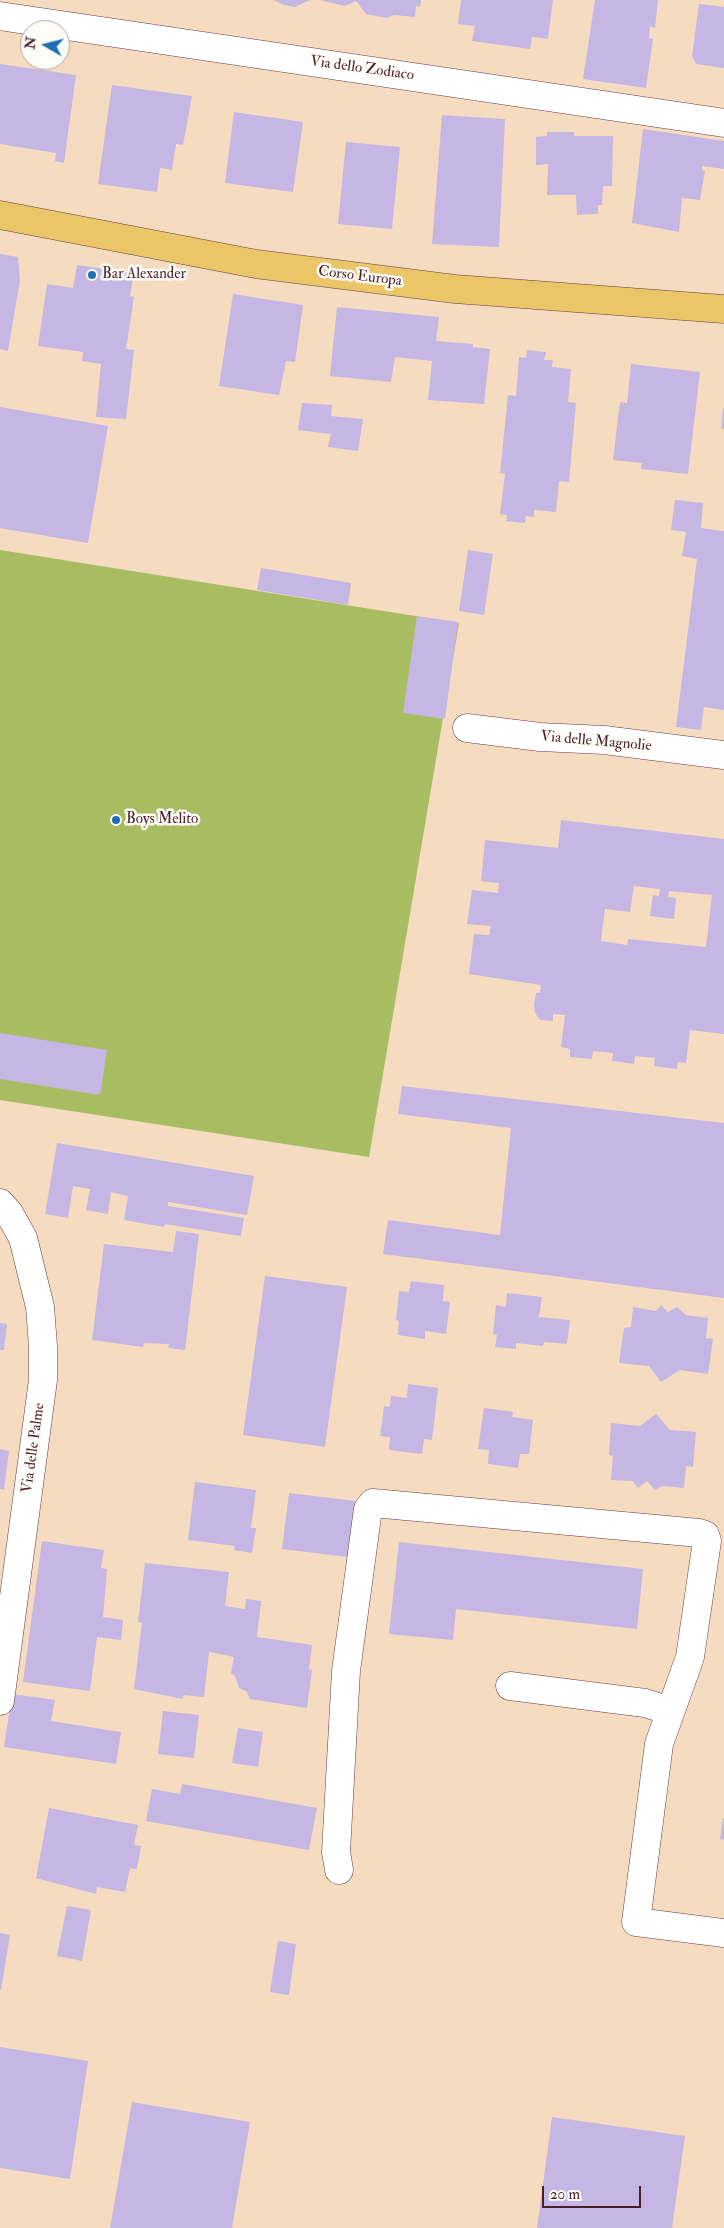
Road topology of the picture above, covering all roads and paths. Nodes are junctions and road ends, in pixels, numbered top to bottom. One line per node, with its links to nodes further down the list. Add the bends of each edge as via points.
1 (0, 16): 2 (street, Via dello Zodiaco)
2 (724, 123)
3 (0, 215): 4 (main road, Corso Europa, via 266,266 455,289)
4 (724, 309)
5 (467, 728): 6 (street, Via delle Magnolie)
6 (724, 755)
7 (0, 1203): 9 (street, Via delle Palme, via 23,1238 40,1307 44,1346 43,1380)
8 (510, 1686): 10 (street, via 637,1702)
9 (0, 1701)
10 (670, 1711): 11 (street, via 690,1657 707,1541 705,1536 641,1527 373,1503 368,1509 346,1671 337,1838); 12 (street, via 655,1765 636,1922)
11 (339, 1870)
12 (724, 1933)

